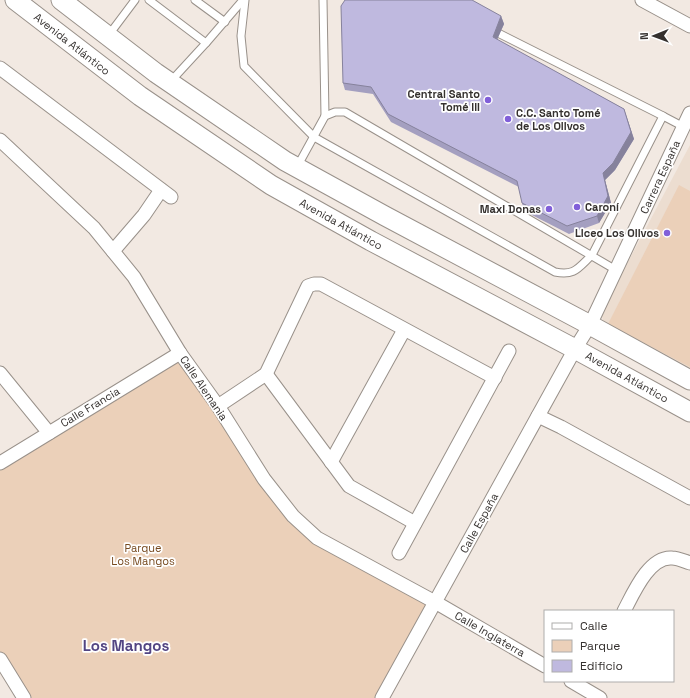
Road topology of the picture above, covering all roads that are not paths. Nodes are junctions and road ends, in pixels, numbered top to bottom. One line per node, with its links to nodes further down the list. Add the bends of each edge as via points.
1 (15, 0): 28 (main road, Avenida Atlántico, via 140,96 271,185)
2 (61, 0): 12 (main road)
3 (135, 0): 12 (lane)
4 (149, 0): 13 (lane)
5 (195, 0): 9 (lane)
6 (244, 0): 9 (lane); 20 (lane, via 244,66)
7 (323, 0): 17 (lane)
8 (642, 0): 10 (street)
9 (225, 22): 13 (lane)
10 (690, 26)
11 (500, 34): 18 (lane)
12 (108, 36): 15 (main road)
13 (206, 43): 15 (lane)
14 (0, 68): 23 (street, via 166,193)
15 (170, 83): 22 (main road)
16 (690, 113): 19 (street, Carrera España)
17 (325, 116): 20 (lane); 24 (lane, via 345,112)
18 (663, 116): 19 (lane); 24 (lane)
19 (684, 127): 25 (street, Carrera España)
20 (314, 136): 22 (lane); 24 (lane, via 554,272 575,272)
21 (0, 140): 23 (street, Calle Alemania, via 94,228)
22 (297, 167): 26 (main road)
23 (113, 251): 30 (street, Calle Alemania, via 134,277)
24 (592, 255): 25 (lane)
25 (616, 270): 26 (street, Carrera España)
26 (590, 325): 28 (street, Carrera España); 34 (main road)
27 (404, 330): 32 (street, via 321,284 314,284 308,286); 33 (street); 39 (street)
28 (575, 349): 36 (main road, Avenida Atlántico); 37 (street, Calle España)
29 (509, 351): 33 (street)
30 (180, 352): 35 (street, Calle Alemania); 38 (street, Calle Francia)
31 (0, 374): 38 (street)
32 (266, 374): 35 (street); 39 (street)
33 (495, 378): 42 (street)
34 (690, 380)
35 (218, 406): 45 (street, Calle Alemania, via 264,479 293,516 317,538)
36 (690, 412)
37 (538, 416): 41 (street); 45 (street, Calle España)
38 (49, 432): 40 (street, Calle Francia)
39 (331, 462): 42 (street, via 349,486)
40 (0, 463)
41 (690, 498)
42 (415, 523): 43 (street)
43 (399, 553)
44 (690, 563): 46 (street, via 672,558 662,559 645,573)
45 (435, 602): 48 (street, Calle Inglaterra); 52 (street, Calle España)
46 (625, 610)
47 (0, 659): 51 (street)
48 (544, 665)
49 (572, 682): 50 (street)
50 (582, 689): 53 (street)
51 (24, 698)
52 (382, 698)
53 (600, 698)

